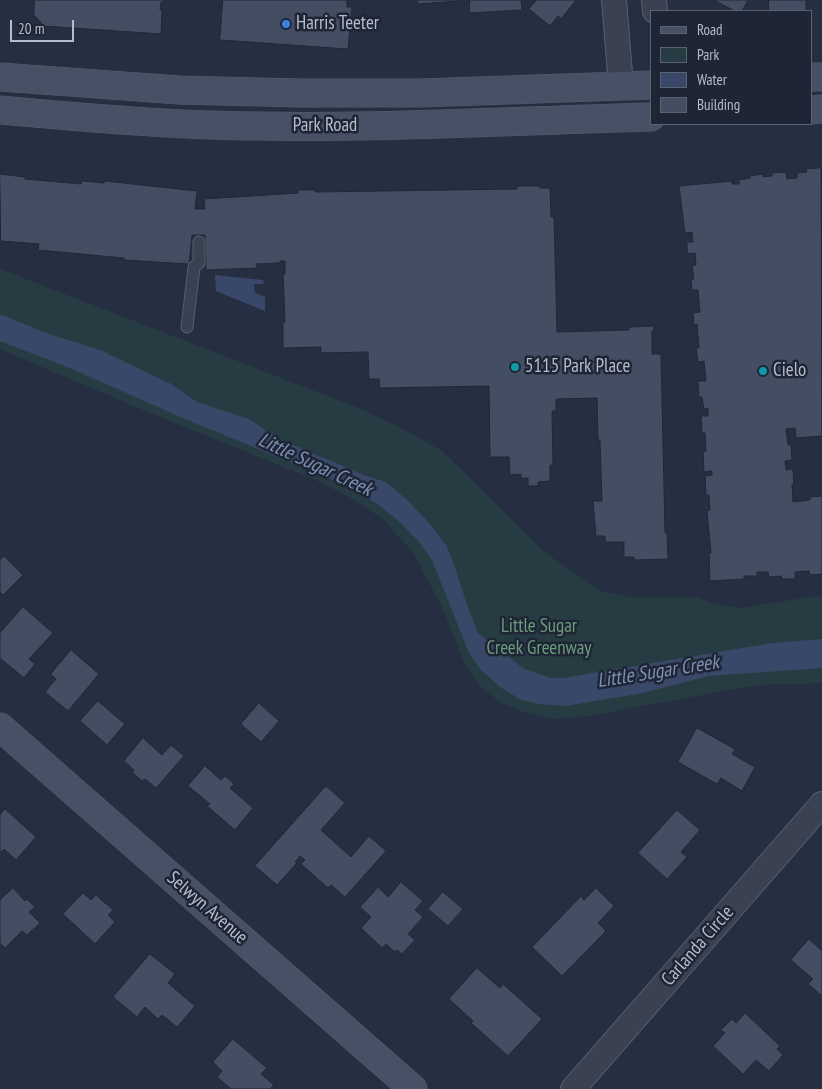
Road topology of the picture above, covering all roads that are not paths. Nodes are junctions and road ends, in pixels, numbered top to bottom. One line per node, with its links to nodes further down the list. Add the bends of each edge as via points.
1 (614, 0): 4 (street)
2 (0, 77): 4 (main road, Park Road, via 179,90 420,93)
3 (650, 86): 4 (main road, Park Road)
4 (623, 102): 5 (main road, Park Road, via 370,126 213,125); 6 (main road, Park Road)
5 (0, 110)
6 (650, 116)
7 (199, 242): 8 (lane, via 199,263 194,267)
8 (187, 327)
9 (0, 727): 11 (main road, Selwyn Avenue)
10 (822, 804): 12 (street, Carlanda Circle)
11 (414, 1089)
12 (573, 1089)

